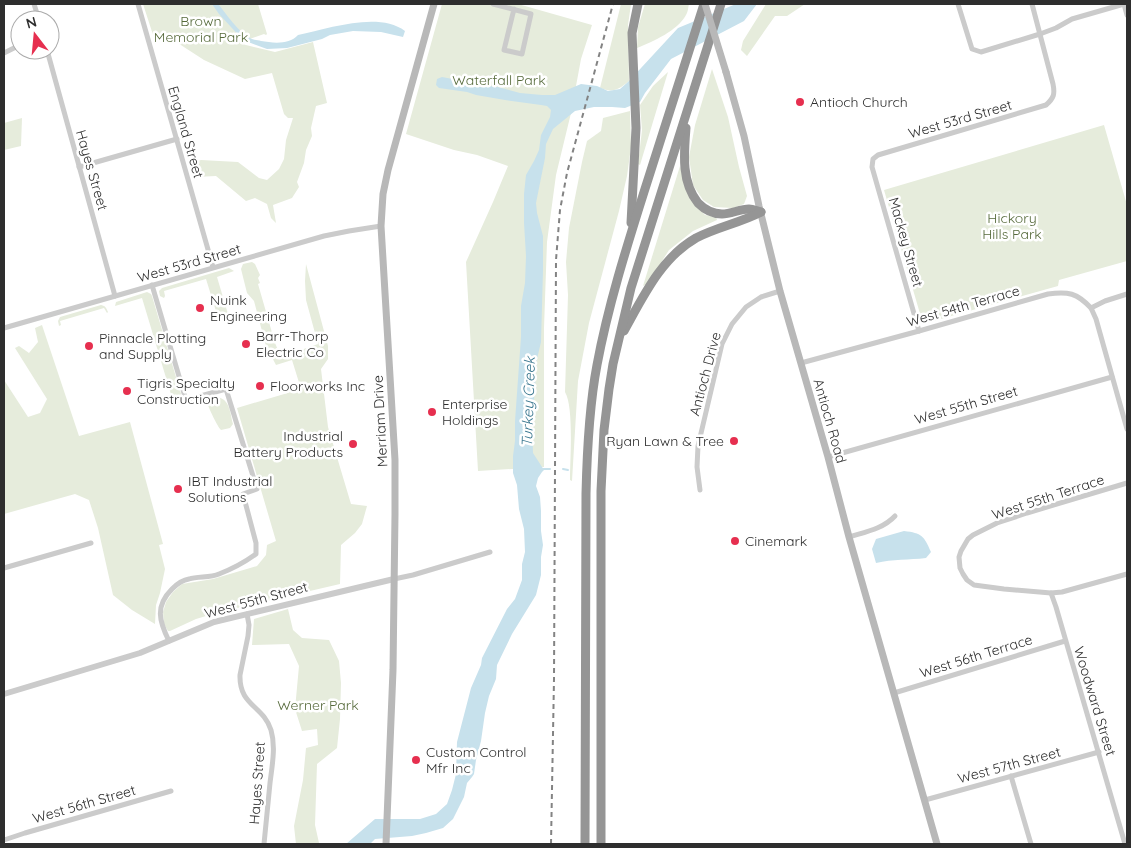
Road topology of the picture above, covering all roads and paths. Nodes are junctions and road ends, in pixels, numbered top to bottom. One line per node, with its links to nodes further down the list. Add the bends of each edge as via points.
1 (138, 4): 15 (street, England Street)
2 (434, 4): 19 (main road, Merriam Drive, via 388,170)
3 (493, 4): 10 (street)
4 (638, 4): 20 (highway, via 632,45 636,142)
5 (705, 4): 18 (main road, Antioch Road, bridge, via 744,136); 20 (highway)
6 (721, 4): 14 (highway, bridge)
7 (958, 4): 12 (street, via 972,49 981,52)
8 (1032, 4): 12 (street)
9 (1124, 4): 11 (street); 12 (street, via 1072,19)
10 (514, 9): 10 (street, via 531,14 522,54 504,50)
11 (1127, 15)
12 (1040, 34): 16 (street, West 53rd Street, via 1055,92 1053,100 1046,105)
13 (50, 60): 17 (street, Hayes Street)
14 (688, 108): 18 (highway, via 684,164 695,199 707,211 714,213 748,209); 29 (highway, via 631,288)
15 (177, 139): 17 (street); 21 (street, England Street)
16 (873, 158): 28 (street, Mackey Street, via 872,167)
17 (79, 167): 25 (street, Hayes Street)
18 (761, 212): 23 (main road, Antioch Road); 29 (highway, via 696,238 674,254 652,282)
19 (381, 226): 21 (street, West 53rd Street, via 324,236); 42 (main road, Merriam Drive, via 395,460)
20 (630, 237): 56 (highway, via 597,365 586,462)
21 (214, 267): 22 (street, West 53rd Street)
22 (152, 285): 25 (street, West 53rd Street); 45 (street, via 186,400 226,389 257,489 243,494 256,554 218,575 188,579 170,591 160,609 162,627)
23 (780, 290): 30 (main road, Antioch Road); 35 (street, Antioch Drive, via 746,307 722,344 698,446 696,467)
24 (1127, 294): 26 (street)
25 (116, 296): 27 (street, West 53rd Street)
26 (1091, 308): 28 (street, West 54th Terrace, via 1080,298 1061,292); 31 (street)
27 (4, 328)
28 (920, 330): 30 (street, West 54th Terrace)
29 (618, 341): 57 (highway, via 609,389 602,462)
30 (801, 363): 33 (main road, Antioch Road)
31 (1112, 377): 32 (street); 33 (street, West 55th Street)
32 (1127, 429)
33 (828, 457): 37 (main road, Antioch Road)
34 (1127, 484): 43 (street, West 55th Terrace, via 1027,512 968,539 959,558 960,568 974,585)
35 (700, 490)
36 (895, 516): 37 (street, via 888,523)
37 (849, 537): 47 (main road, Antioch Road)
38 (91, 543): 40 (street)
39 (490, 552): 42 (street, West 55th Street)
40 (4, 568)
41 (1127, 574): 43 (street)
42 (394, 579): 44 (street, West 55th Street); 54 (main road, Merriam Drive)
43 (1051, 593): 46 (street, Woodward Street)
44 (247, 614): 45 (street, West 55th Street, via 214,622); 55 (street, Hayes Street, via 249,625 240,683 246,699 268,723 274,748)
45 (169, 641): 48 (street, West 55th Street, via 140,653)
46 (1066, 642): 47 (street, West 56th Terrace); 49 (street, Woodward Street)
47 (894, 693): 52 (main road, Antioch Road)
48 (4, 694)
49 (1098, 752): 50 (street, West 57th Street); 60 (street, Woodward Street)
50 (1011, 776): 52 (street, West 57th Street); 59 (street)
51 (171, 791): 53 (street, West 56th Street)
52 (925, 800): 58 (main road, Antioch Road)
53 (4, 840)
54 (386, 843)
55 (264, 844)
56 (586, 844)
57 (601, 844)
58 (937, 844)
59 (1031, 844)
60 (1125, 844)

